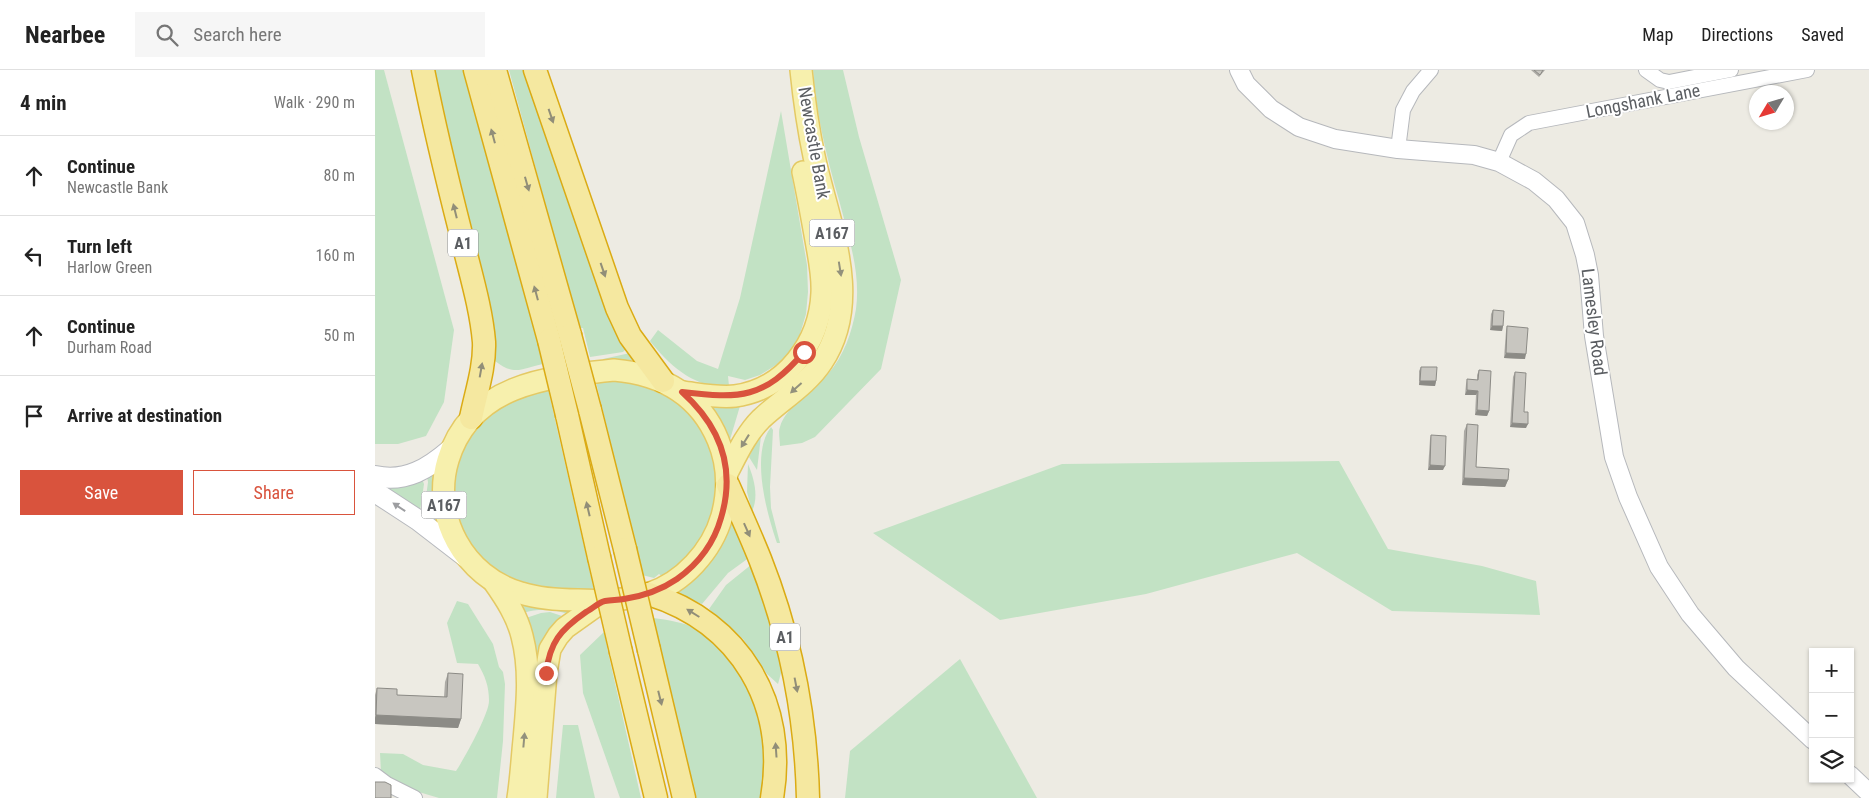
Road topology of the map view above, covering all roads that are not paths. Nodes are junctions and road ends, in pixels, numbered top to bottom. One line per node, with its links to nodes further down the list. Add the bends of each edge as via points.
1 (423, 70): 16 (highway, A1, one-way to 1, via 483,359 483,334)
2 (475, 70): 14 (highway, one-way to 2)
3 (495, 70): 14 (highway, one-way to 14)
4 (535, 70): 15 (highway, one-way to 15, via 617,308 630,336)
5 (791, 70): 15 (main road, Newcastle Bank / A167, via 795,131 821,270 822,293 817,325 804,352 779,379 766,386 730,396)
6 (801, 70): 19 (main road, Newcastle Bank / A167, one-way to 19, via 814,156 840,266 840,317 822,363 753,428)
7 (1239, 70): 12 (street, Lamesley Road, via 1246,84 1271,109 1299,127 1335,139)
8 (1431, 70): 12 (street, via 1413,91 1403,110)
9 (1646, 70): 10 (street, via 1669,82)
10 (1731, 70)
11 (1807, 70): 13 (street, Longshank Lane, via 1529,123 1511,135)
12 (1398, 149): 13 (street, Lamesley Road, via 1474,155)
13 (1499, 162): 25 (street, Lamesley Road, via 1534,181 1556,199 1575,224 1585,255 1594,336 1614,457 1659,567 1690,614 1736,668)
14 (559, 337): 32 (highway, one-way to 14, bridge, via 567,415); 33 (highway, one-way to 33, bridge, via 590,410)
15 (673, 387): 16 (main road, A167, via 631,372 614,370 567,375 514,388); 19 (main road, A167, via 701,411 709,423 721,446)
16 (471, 418): 17 (main road, A167, via 457,435)
17 (451, 449): 18 (main road, via 422,471 409,476); 21 (main road, A167, via 443,493 446,516)
18 (375, 476)
19 (728, 479): 23 (main road, A167, via 720,523 707,549 687,571); 35 (highway, A1, one-way to 35, via 760,559 786,640 803,730)
20 (375, 492): 21 (main road, one-way to 20)
21 (466, 557): 22 (main road, A167)
22 (494, 582): 24 (main road, A167, via 545,600); 30 (main road, A167, one-way to 22, via 528,671 516,618)
23 (649, 594): 24 (main road, A167); 34 (highway, one-way to 23, via 775,737 764,697 754,677 731,644 709,624 687,609)
24 (603, 601): 31 (main road, A167, via 565,628 551,649 546,673)
25 (1811, 738)
26 (375, 775): 29 (street)
27 (1854, 779): 28 (street)
28 (1869, 793)
29 (415, 798)
30 (518, 798)
31 (536, 798)
32 (656, 798)
33 (684, 798)
34 (772, 798)
35 (809, 798)

